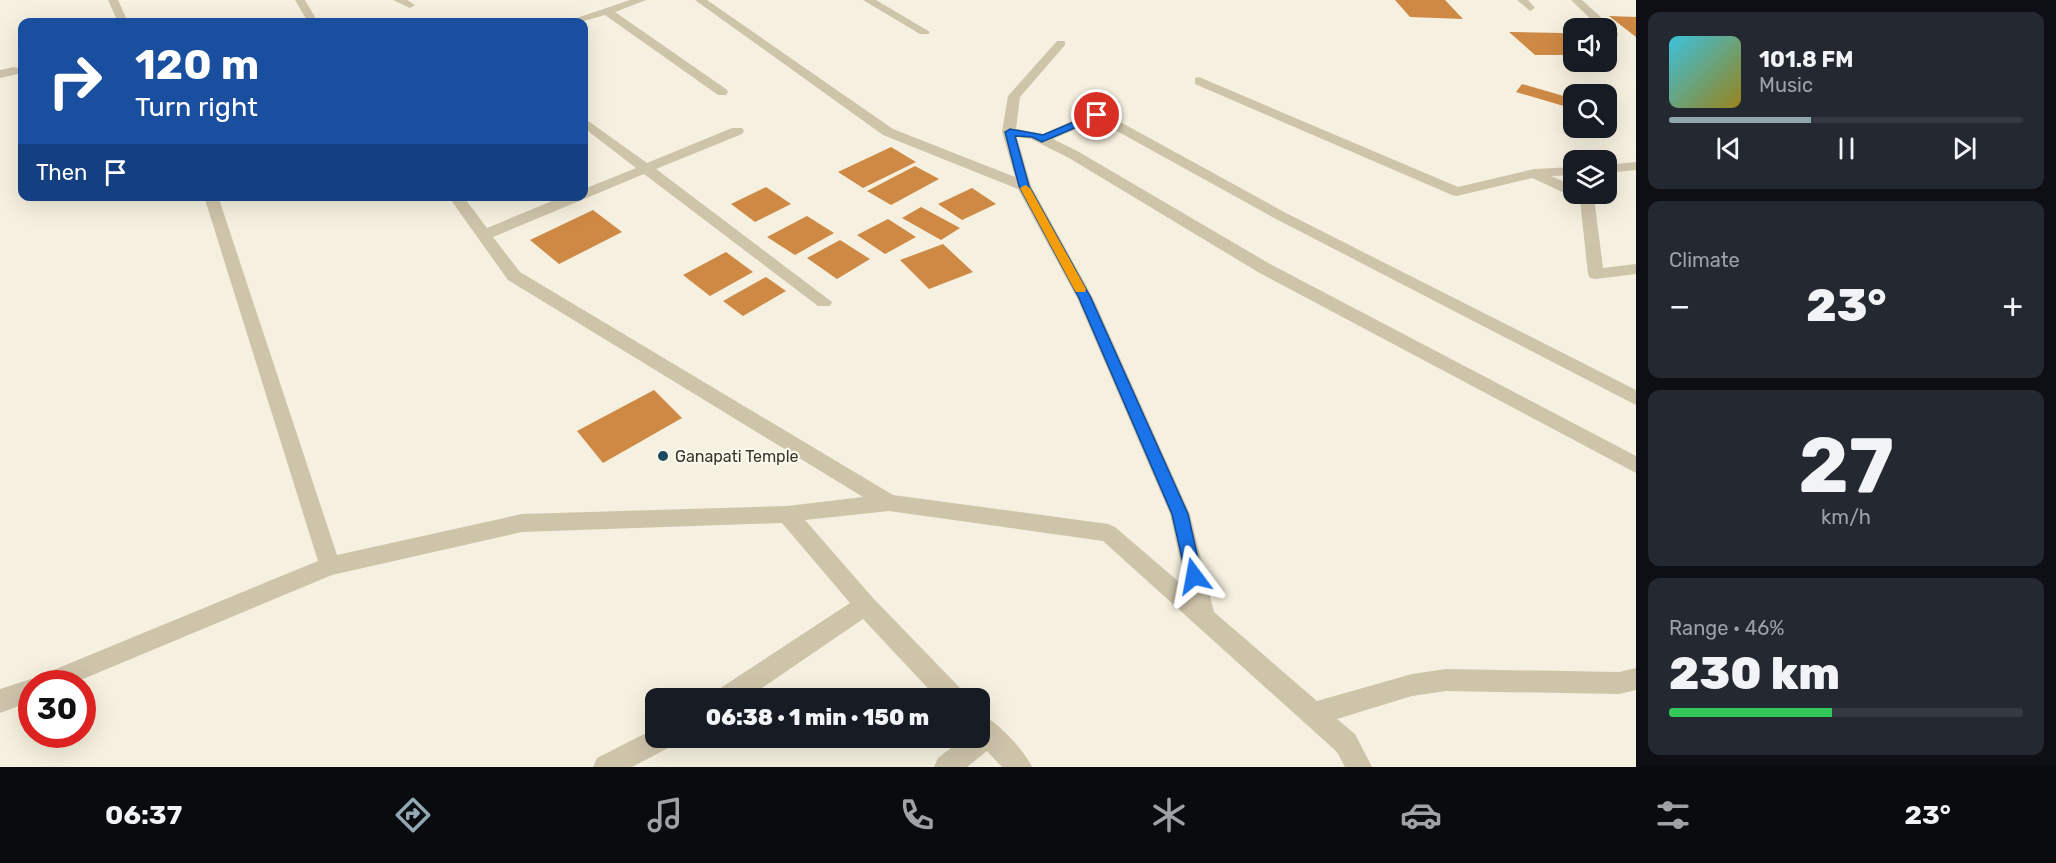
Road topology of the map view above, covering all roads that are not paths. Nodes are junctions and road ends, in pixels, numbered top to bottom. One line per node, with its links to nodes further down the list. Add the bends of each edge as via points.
1 (113, 0): 10 (street)
2 (300, 0): 11 (street)
3 (398, 0): 8 (street)
4 (640, 0): 9 (street)
5 (700, 0): 29 (street, via 888,132)
6 (868, 0): 14 (street)
7 (1576, 0): 13 (street)
8 (410, 5)
9 (607, 11): 12 (street); 19 (street)
10 (121, 18)
11 (310, 18)
12 (583, 18)
13 (1596, 18)
14 (924, 32)
15 (1061, 43): 22 (street, via 1014,96)
16 (14, 71): 17 (street)
17 (0, 75)
18 (1199, 81): 28 (street, via 1457,192)
19 (722, 92)
20 (588, 125): 26 (street)
21 (737, 131): 26 (street)
22 (1010, 132): 23 (street); 29 (street)
23 (1042, 139): 39 (street, via 1097,115 1281,216); 40 (street, via 1264,268)
24 (1636, 166): 25 (street)
25 (1617, 168)
26 (644, 169): 31 (street); 38 (street)
27 (1563, 172): 28 (street)
28 (1534, 173): 30 (street)
29 (1024, 186): 45 (street, via 1085,298 1180,514)
30 (1563, 187)
31 (588, 192)
32 (213, 201): 43 (street)
33 (459, 201): 36 (street)
34 (566, 201): 36 (street)
35 (1588, 204): 37 (street, via 1596,274)
36 (484, 236): 41 (street, via 514,276)
37 (1636, 269)
38 (824, 302)
39 (1636, 398)
40 (1636, 465)
41 (889, 503): 42 (street); 45 (street, via 1108,533)
42 (787, 514): 43 (street, via 522,523); 44 (street)
43 (330, 566): 46 (street)
44 (865, 605): 48 (street); 49 (street)
45 (1204, 618): 52 (street)
46 (77, 670)
47 (1636, 680): 52 (street, via 1446,680 1412,685)
48 (740, 688)
49 (944, 688)
50 (18, 694): 51 (street)
51 (0, 702)
52 (1313, 714): 59 (street, via 1346,743)
53 (990, 736): 58 (street)
54 (645, 746): 56 (street)
55 (966, 748): 57 (street)
56 (606, 767)
57 (947, 767)
58 (1019, 767)
59 (1359, 767)

